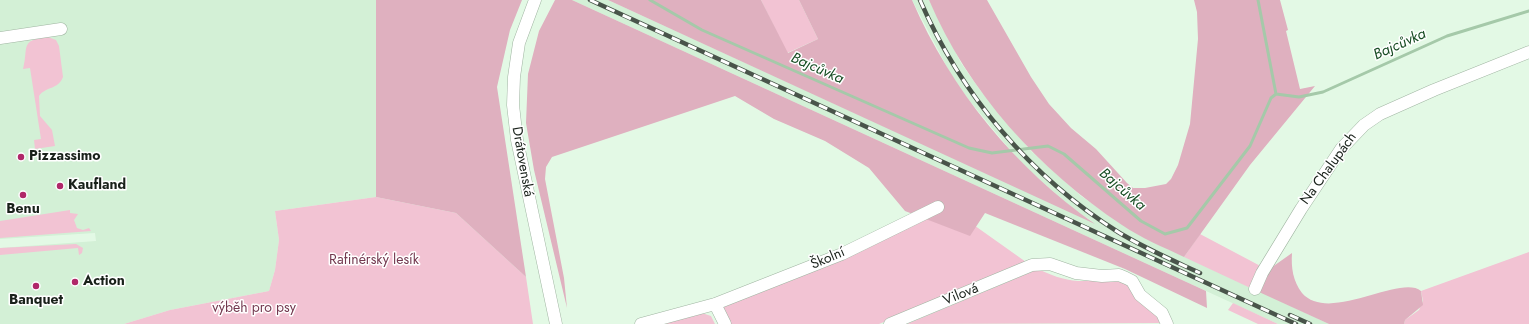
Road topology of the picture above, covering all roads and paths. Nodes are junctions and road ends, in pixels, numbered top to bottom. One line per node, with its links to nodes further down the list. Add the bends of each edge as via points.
1 (535, 0): 9 (street, Drátovenská, via 520,43 514,77 513,105 517,140)
2 (61, 29): 3 (street)
3 (0, 38)
4 (1529, 52): 6 (street, Na Chalupách, via 1434,90 1380,114 1364,125 1341,149 1301,209)
5 (938, 207): 7 (street, Školní, via 842,254)
6 (1255, 289)
7 (715, 304): 8 (street, Školní); 11 (street)
8 (657, 322): 10 (street, Školní)
9 (556, 324)
10 (641, 324)
11 (725, 324)
12 (890, 324): 13 (street, Vilová, via 1032,266 1050,264 1076,273 1119,275 1132,281 1140,295 1162,313)
13 (1167, 324)

